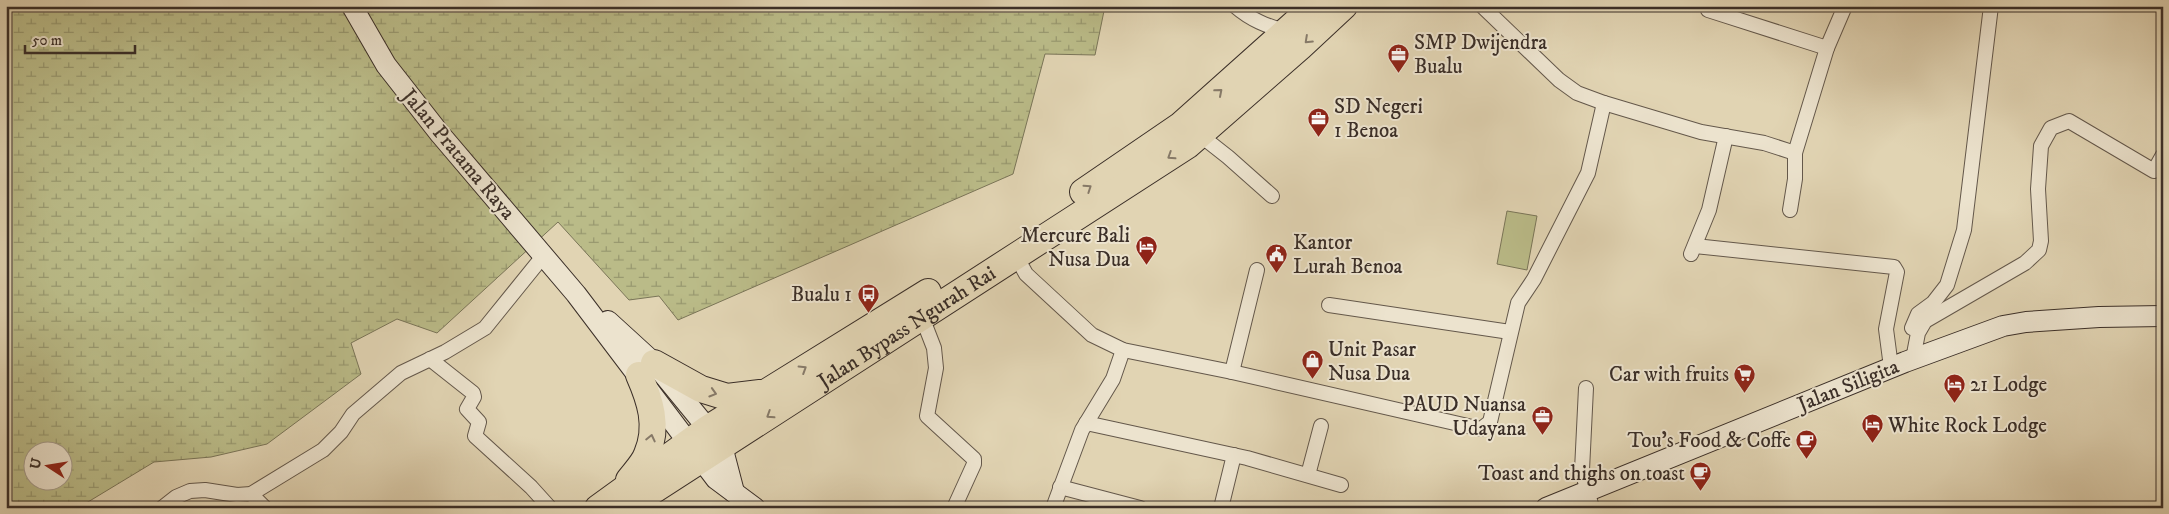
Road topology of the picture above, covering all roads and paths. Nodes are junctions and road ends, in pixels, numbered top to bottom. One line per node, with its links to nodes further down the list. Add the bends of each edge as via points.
1 (352, 6): 18 (main road, Jalan Pratama Raya, via 386,64 440,134)
2 (1235, 6): 9 (street, via 1247,17)
3 (1314, 6): 9 (highway, Jalan Bypass Ngurah Rai)
4 (1344, 6): 12 (highway, Jalan Bypass Ngurah Rai, one-way to 12)
5 (1482, 6): 11 (street, via 1558,80 1577,93)
6 (1845, 6): 10 (street)
7 (1991, 6): 27 (street, via 1964,230 1947,285 1933,303 1918,314)
8 (1708, 10): 10 (street)
9 (1287, 32): 31 (highway, Jalan Bypass Ngurah Rai, one-way to 9, via 1020,235 1181,125)
10 (1827, 48): 14 (street)
11 (1604, 103): 13 (street, via 1701,132); 24 (street, via 1588,173 1534,279 1518,302)
12 (1200, 135): 16 (street); 19 (highway, Jalan Bypass Ngurah Rai, one-way to 19)
13 (1726, 136): 14 (street); 27 (street, via 1709,210 1693,251 1894,267 1897,272 1886,329)
14 (1795, 153): 17 (street)
15 (2163, 155): 27 (street, via 2154,170 2069,121 2051,128 2042,146 2038,189 2039,250 2025,263 1925,321)
16 (1272, 196)
17 (1790, 210)
18 (544, 255): 26 (street, via 485,328); 28 (main road, Jalan Pratama Raya, via 595,320)
19 (1016, 256): 23 (highway, Jalan Bypass Ngurah Rai); 25 (street, via 1026,274 1092,335)
20 (1257, 270): 29 (street)
21 (1329, 305): 24 (street)
22 (2163, 316): 27 (main road, Jalan Siligita, via 2099,317 2003,326)
23 (922, 317): 34 (highway, Jalan Bypass Ngurah Rai, one-way to 34); 46 (street, via 934,348 936,368 927,416 974,459)
24 (1510, 332): 29 (street, via 1490,422 1481,430)
25 (1123, 350): 29 (street); 32 (street, via 1113,379)
26 (430, 359): 39 (street, via 401,373 373,396 322,450); 44 (street, via 473,392 474,397 467,409 479,422 475,436)
27 (1903, 363): 40 (main road, Jalan Siligita)
28 (646, 369): 31 (highway, one-way to 31, via 727,397); 34 (main road, Jalan Pratama Raya); 41 (highway, one-way to 28, via 647,454 653,428)
29 (1232, 372)
30 (1586, 388): 40 (street, via 1582,470)
31 (768, 391): 34 (highway, Jalan Bypass Ngurah Rai)
32 (1086, 423): 35 (street); 38 (street)
33 (1321, 426): 36 (street)
34 (705, 445): 41 (highway, Jalan Bypass Ngurah Rai); 45 (main road, via 716,479)
35 (1234, 456): 36 (street); 49 (street)
36 (1308, 475): 37 (street)
37 (1342, 485)
38 (1060, 487): 47 (street); 48 (street)
39 (252, 494): 42 (street, via 190,491); 43 (street)
40 (1590, 500): 50 (main road, Jalan Siligita)
41 (614, 503)
42 (162, 508)
43 (265, 508)
44 (550, 508)
45 (754, 508)
46 (954, 508)
47 (1053, 508)
48 (1140, 508)
49 (1221, 508)
50 (1546, 508)

